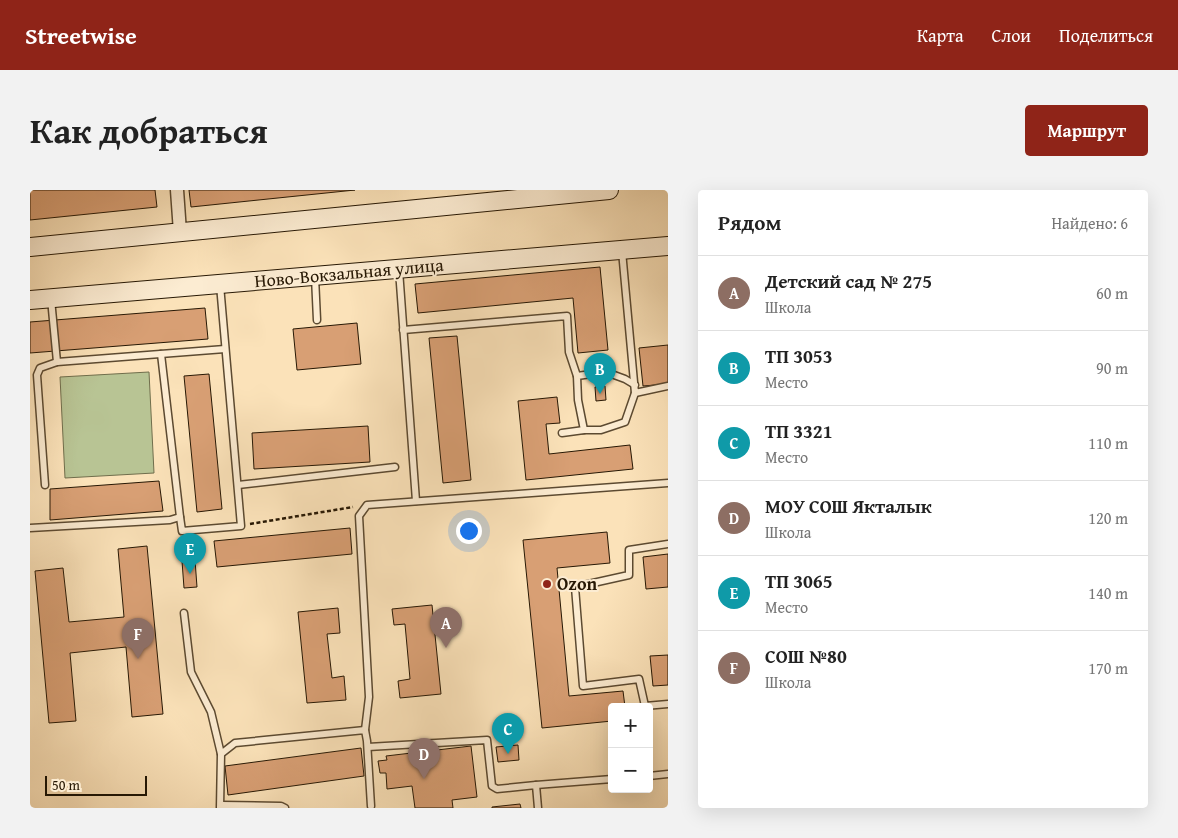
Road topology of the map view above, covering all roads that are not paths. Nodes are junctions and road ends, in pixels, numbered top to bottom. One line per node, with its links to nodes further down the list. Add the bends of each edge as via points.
1 (177, 190): 3 (street)
2 (609, 190): 3 (main road)
3 (180, 232): 4 (main road)
4 (30, 246)
5 (668, 246): 6 (main road, Ново-Вокзальная улица)
6 (622, 249): 7 (main road, Ново-Вокзальная улица); 18 (lane)
7 (399, 269): 8 (main road, Ново-Вокзальная улица); 13 (lane)
8 (315, 276): 9 (main road, Ново-Вокзальная улица); 12 (lane)
9 (220, 284): 10 (main road, Ново-Вокзальная улица); 14 (lane)
10 (51, 298): 11 (main road, Ново-Вокзальная улица); 16 (lane)
11 (30, 300)
12 (317, 320)
13 (403, 330): 17 (lane, via 567,316 569,352); 27 (lane)
14 (225, 349): 15 (lane); 26 (lane)
15 (161, 354): 16 (lane); 28 (lane)
16 (57, 362): 25 (lane, via 40,368 37,375)
17 (577, 376): 18 (lane, via 606,372); 21 (lane)
18 (635, 385): 20 (lane)
19 (668, 387): 20 (lane)
20 (635, 393): 21 (lane, via 625,422 601,430)
21 (584, 430): 22 (lane)
22 (562, 433)
23 (395, 467): 26 (lane)
24 (668, 484): 27 (lane)
25 (45, 485)
26 (238, 485): 28 (lane, via 241,526 182,531)
27 (416, 501): 33 (lane, via 367,505 359,516 370,697)
28 (180, 517): 29 (lane)
29 (30, 528)
30 (668, 544): 32 (lane, via 629,550 629,575 575,588 583,686 639,679 645,706)
31 (184, 613): 35 (lane, via 191,672 211,712)
32 (668, 704)
33 (365, 730): 34 (lane); 35 (lane, via 235,743)
34 (368, 748): 39 (lane, via 488,740 492,786 497,790); 41 (lane)
35 (221, 754): 40 (lane)
36 (668, 774): 37 (lane)
37 (653, 776)
38 (608, 779): 39 (lane)
39 (536, 785): 43 (lane)
40 (221, 806): 42 (lane)
41 (371, 806)
42 (285, 808)
43 (538, 808)

